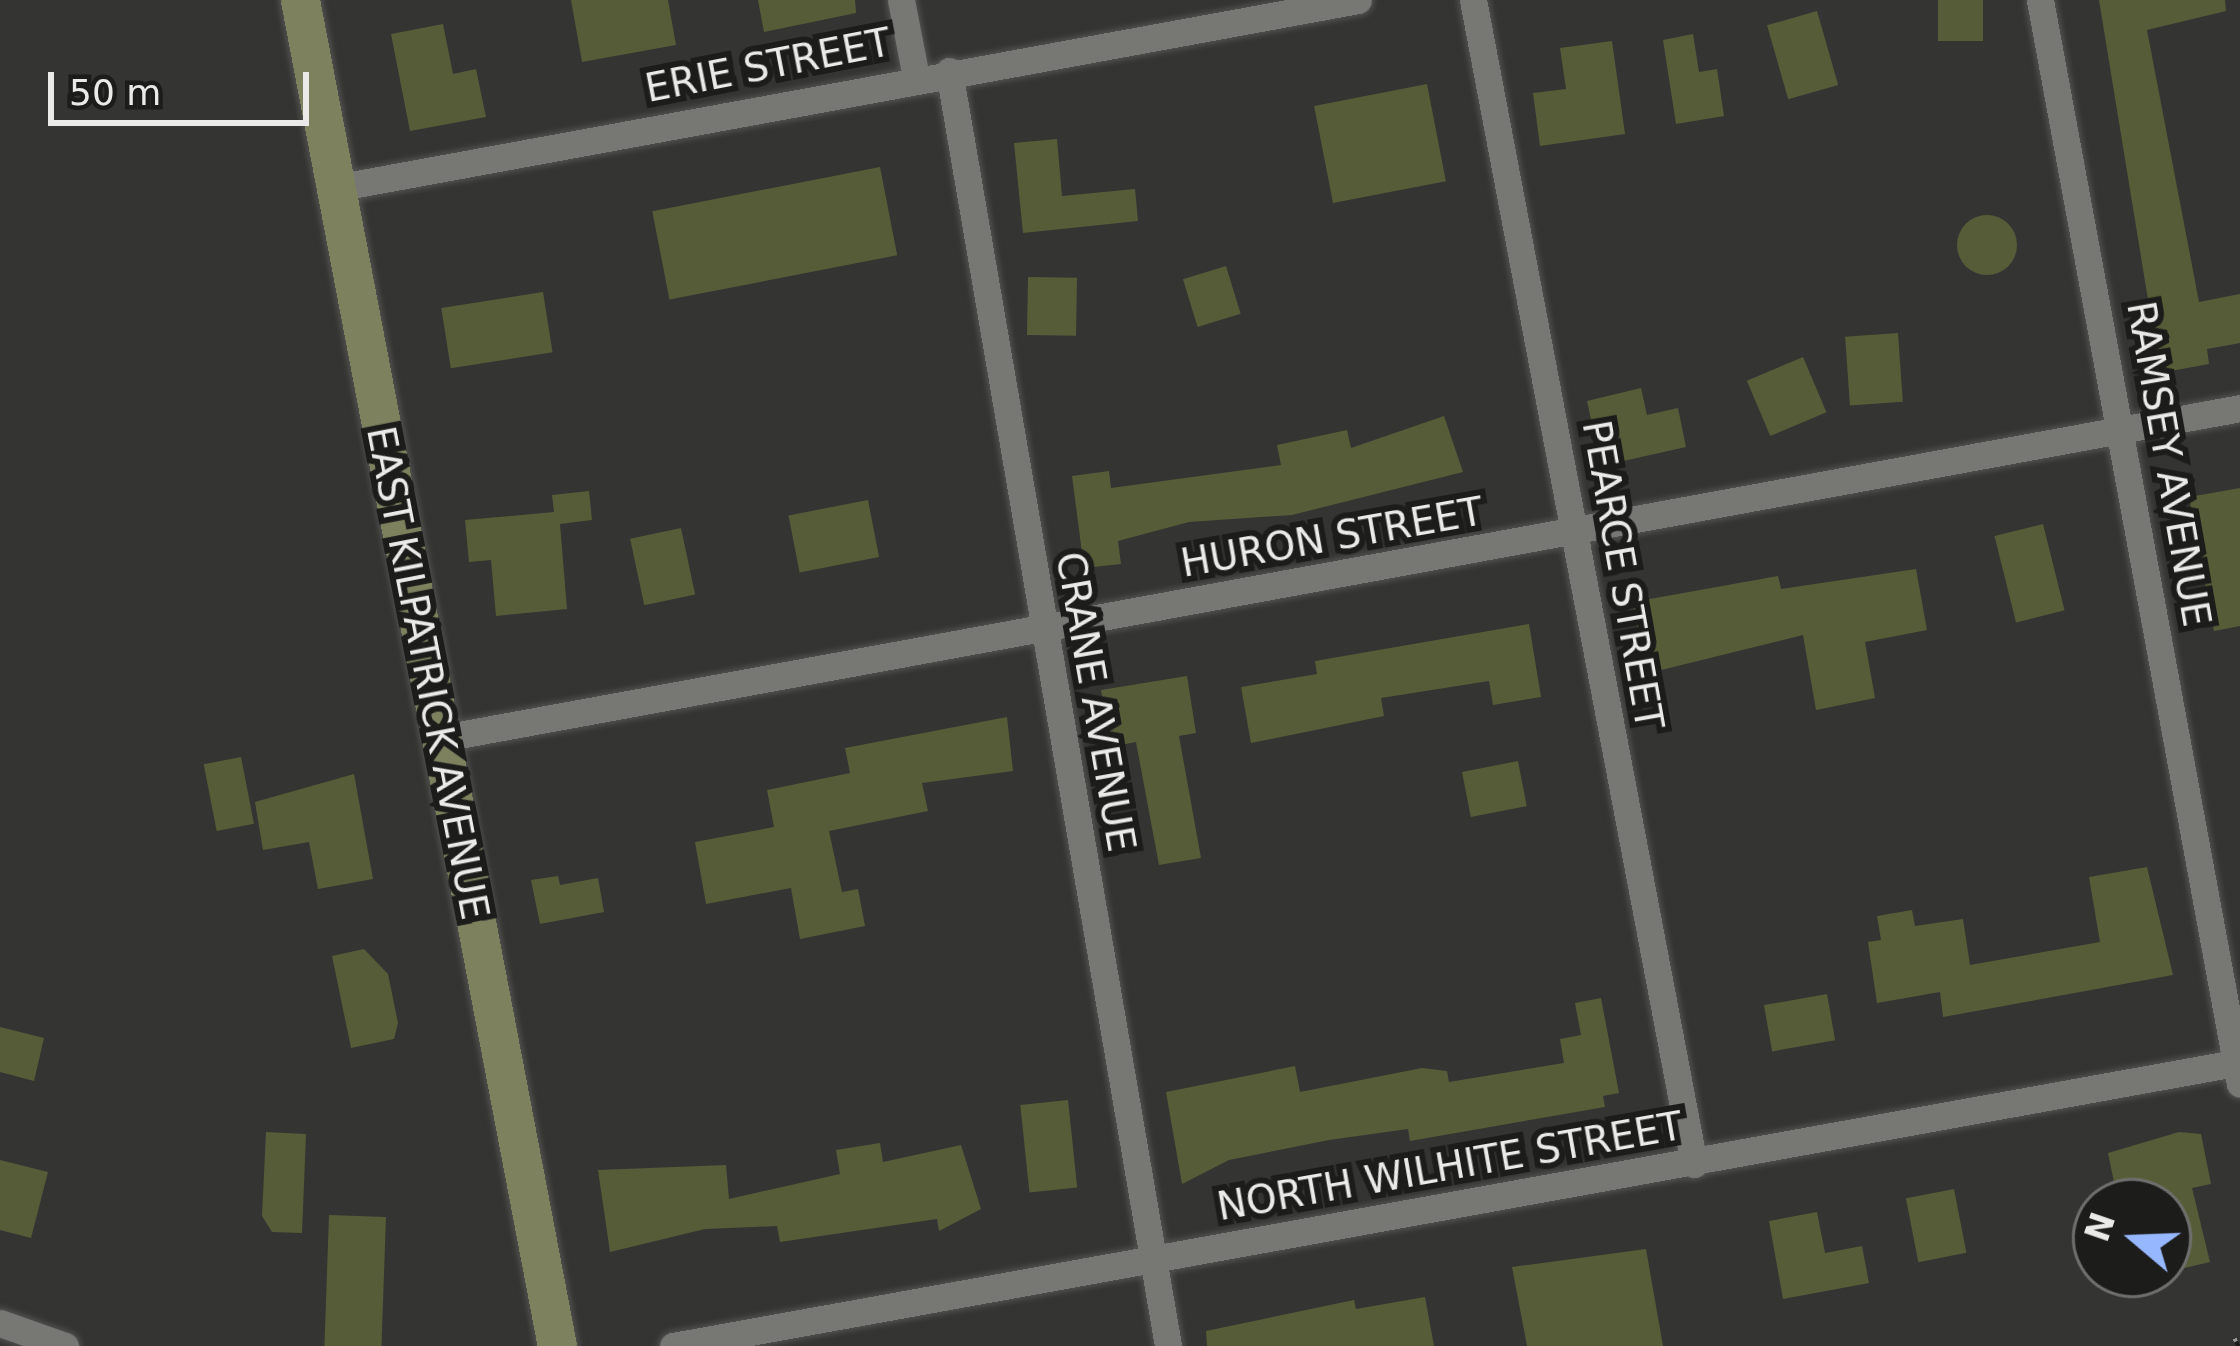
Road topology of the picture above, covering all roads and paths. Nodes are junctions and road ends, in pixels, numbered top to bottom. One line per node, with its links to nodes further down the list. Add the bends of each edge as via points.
1 (300, 0): 8 (street, EAST KILPATRICK AVENUE)
2 (901, 0): 7 (street)
3 (1358, 0): 6 (street, ERIE STREET)
4 (1473, 0): 11 (street, PEARCE STREET)
5 (2040, 0): 10 (street, RAMSEY AVENUE)
6 (949, 71): 7 (street, ERIE STREET); 12 (street, CRANE AVENUE)
7 (916, 77): 8 (street, ERIE STREET)
8 (335, 188): 13 (street, EAST KILPATRICK AVENUE)
9 (2240, 408): 10 (street, HURON STREET)
10 (2123, 429): 11 (street, HURON STREET); 14 (street, RAMSEY AVENUE)
11 (1576, 533): 12 (street, HURON STREET); 15 (street, PEARCE STREET)
12 (1043, 630): 13 (street, HURON STREET); 16 (street, CRANE AVENUE)
13 (437, 739): 19 (street, EAST KILPATRICK AVENUE)
14 (2239, 1070): 15 (street, NORTH WILHITE STREET)
15 (1694, 1164): 16 (street, NORTH WILHITE STREET)
16 (1154, 1259): 20 (street, NORTH WILHITE STREET); 21 (street, CRANE AVENUE)
17 (0, 1323): 18 (street)
18 (65, 1346)
19 (556, 1346)
20 (673, 1346)
21 (1168, 1346)

